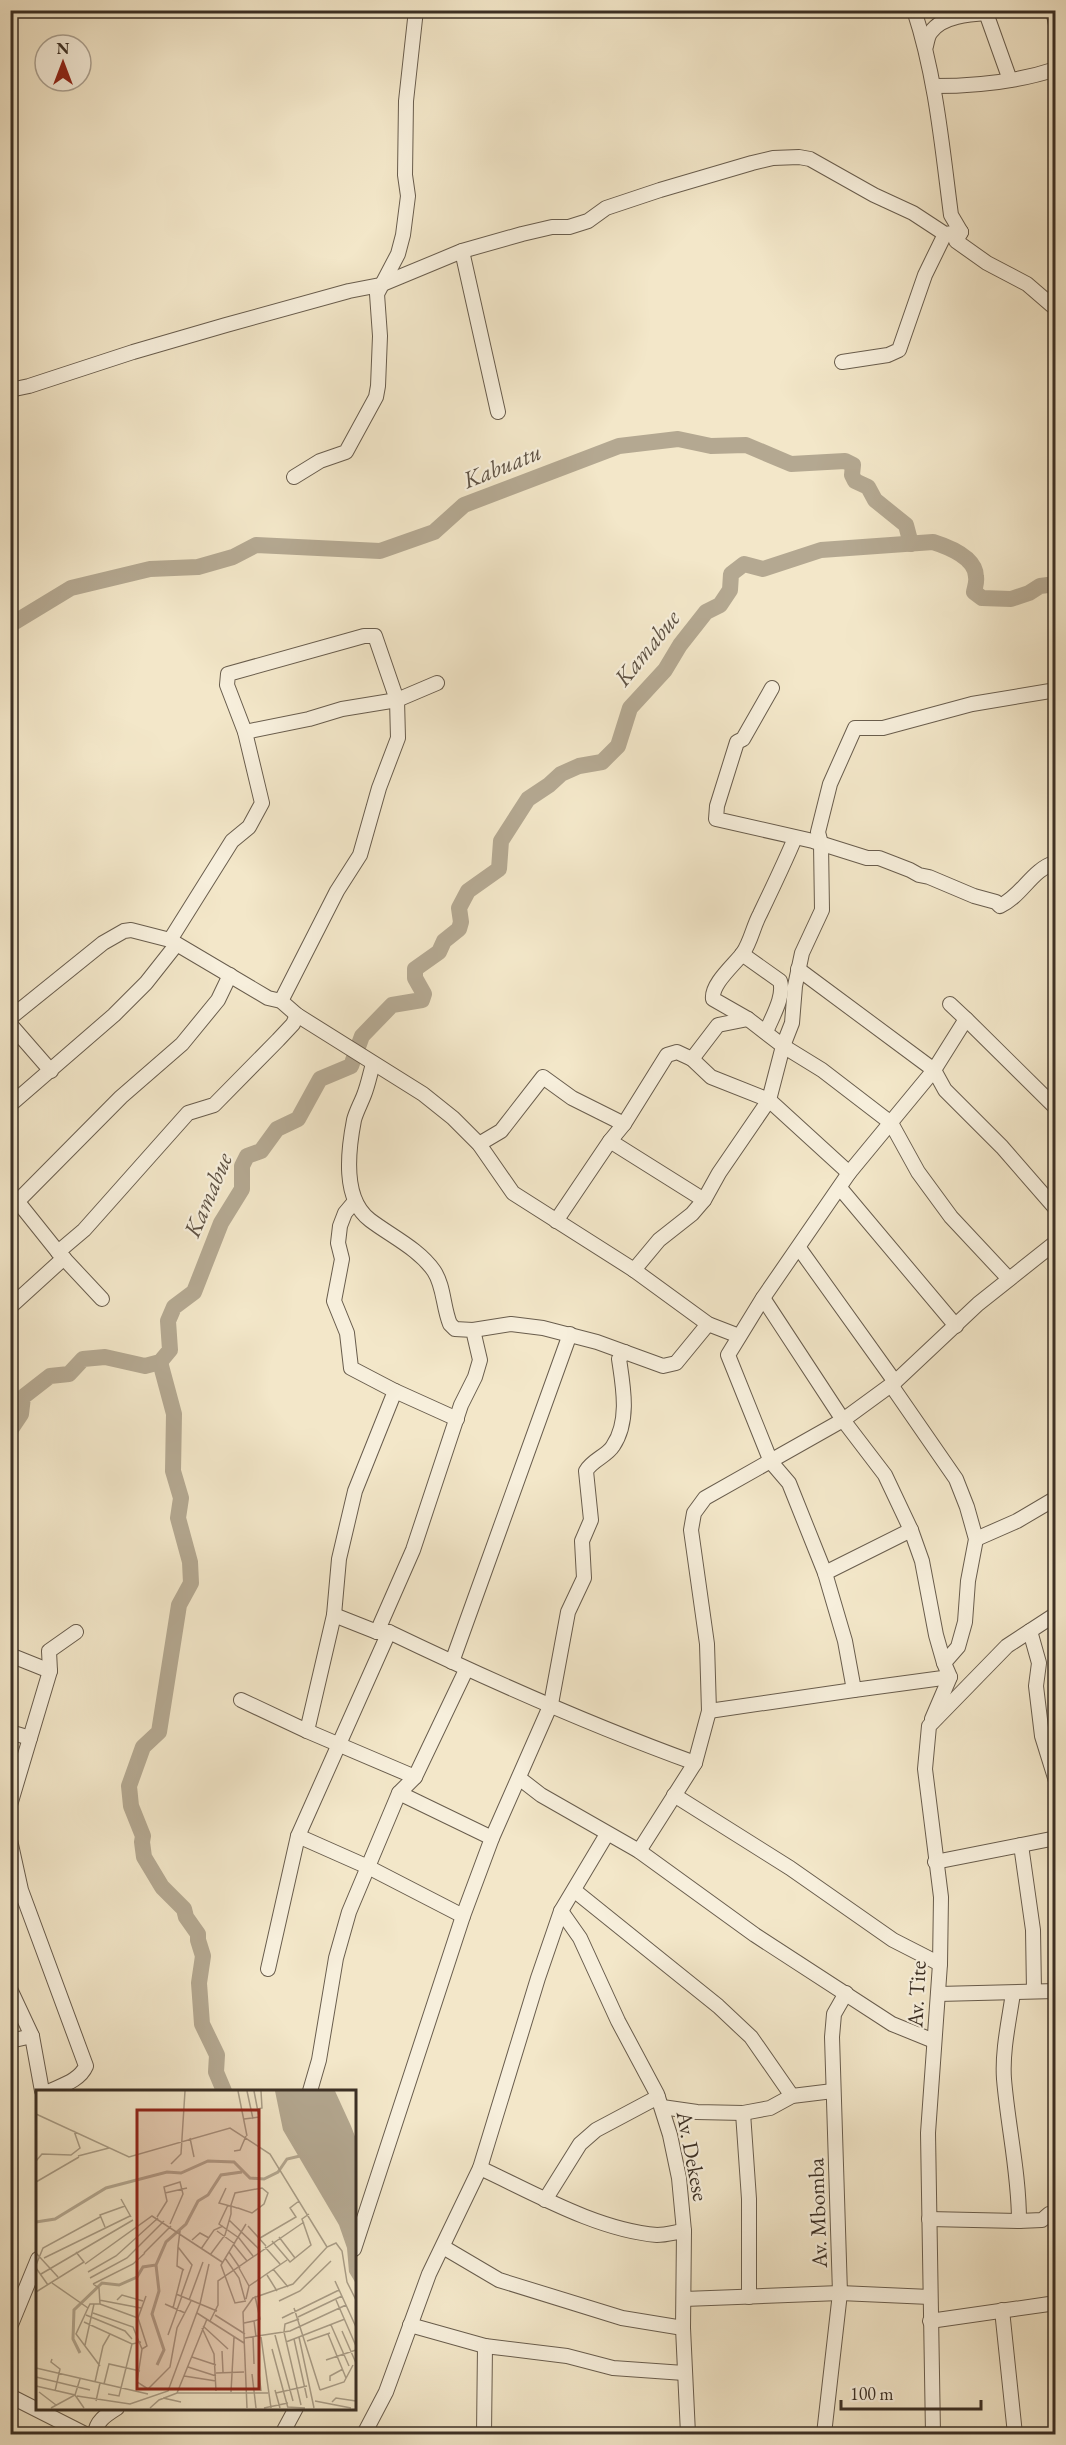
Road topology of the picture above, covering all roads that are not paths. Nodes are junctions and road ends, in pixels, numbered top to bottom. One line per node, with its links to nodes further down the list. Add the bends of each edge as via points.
1 (416, 10): 13 (street, via 406,101 406,214 398,254)
2 (914, 10): 6 (street)
3 (1053, 10): 5 (street)
4 (986, 12): 6 (street, via 941,24 931,31); 8 (street)
5 (1056, 25)
6 (926, 46): 9 (street)
7 (1056, 69): 8 (street)
8 (1010, 80): 9 (street)
9 (934, 86): 10 (street, via 951,215)
10 (961, 232): 11 (street); 14 (street, via 956,241 966,250 1027,284)
11 (945, 234): 12 (street, via 913,213 810,159 799,157 752,163 606,208 588,221 569,227 552,227); 15 (street, via 925,275 899,350)
12 (462, 251): 13 (street); 17 (street)
13 (380, 285): 16 (street, via 226,325); 18 (street, via 376,397 346,452)
14 (1056, 309)
15 (842, 362)
16 (10, 390)
17 (498, 412)
18 (294, 477)
19 (436, 683): 22 (street)
20 (772, 688): 24 (street, via 743,739 737,742 716,819)
21 (1056, 690): 25 (street, via 972,704 883,728 855,728 830,784 818,832)
22 (398, 700): 23 (street); 23 (street, via 377,639 370,635 228,674 227,685); 31 (street, via 398,738 360,855 337,891)
23 (245, 732): 27 (street, via 262,803 249,827 232,841)
24 (795, 838): 25 (street); 28 (street)
25 (821, 844): 26 (street, via 879,858 1000,906 1040,868); 29 (street, via 822,910)
26 (1056, 862)
27 (173, 943): 30 (street); 34 (street, via 138,931 124,931 103,943); 43 (street, via 146,983)
28 (742, 954): 35 (street, via 712,997); 38 (street, via 782,986)
29 (798, 969): 39 (street, via 792,1023); 42 (street)
30 (230, 975): 31 (street, via 268,998); 55 (street, via 218,1000 182,1044 121,1097)
31 (281, 1001): 33 (street)
32 (950, 1004): 36 (street)
33 (297, 1015): 41 (street); 60 (street, via 293,1024 214,1105 188,1113)
34 (10, 1018)
35 (748, 1018): 38 (street); 40 (street, via 718,1025)
36 (966, 1019): 42 (street); 46 (street)
37 (10, 1024): 43 (street)
38 (766, 1032): 39 (street)
39 (783, 1046): 44 (street); 47 (street, via 822,1070)
40 (692, 1059): 44 (street, via 711,1077); 48 (street, via 677,1053 667,1055)
41 (373, 1064): 50 (street, via 423,1095); 54 (street, via 355,1118 349,1157)
42 (934, 1070): 47 (street); 56 (street, via 945,1090)
43 (51, 1071): 45 (street)
44 (769, 1100): 51 (street); 53 (street)
45 (10, 1105)
46 (1056, 1108)
47 (891, 1123): 51 (street); 62 (street, via 938,1199)
48 (624, 1124): 49 (street); 50 (street, via 572,1098 543,1077 501,1131)
49 (610, 1140): 53 (street); 57 (street)
50 (479, 1144): 57 (street, via 513,1193)
51 (849, 1173): 52 (street)
52 (840, 1188): 59 (street); 67 (street)
53 (704, 1200): 61 (street, via 692,1215 659,1240)
54 (355, 1201): 68 (street, via 362,1214 428,1263 436,1274 447,1318 455,1329); 73 (street, via 340,1226 338,1243 342,1259 334,1301 347,1333 351,1368)
55 (14, 1205): 60 (street)
56 (1056, 1209)
57 (556, 1221): 61 (street)
58 (1056, 1242): 62 (street)
59 (799, 1248): 63 (street); 72 (street)
60 (61, 1255): 64 (street); 65 (street)
61 (634, 1270): 66 (street)
62 (1009, 1279): 67 (street)
63 (763, 1298): 70 (street); 75 (street)
64 (102, 1299)
65 (10, 1307)
66 (708, 1324): 70 (street); 71 (street, via 676,1363 663,1366)
67 (956, 1326): 72 (street)
68 (473, 1330): 69 (street, via 511,1324); 74 (street, via 480,1359)
69 (570, 1335): 71 (street); 87 (street)
70 (740, 1336): 76 (street, via 728,1357)
71 (625, 1352): 94 (street, via 619,1359 625,1398 618,1437 613,1448 586,1471 591,1520 582,1541 584,1578 568,1612)
72 (893, 1383): 75 (street); 79 (street, via 956,1479)
73 (395, 1391): 74 (street); 82 (street, via 355,1491 339,1559)
74 (457, 1419): 85 (street)
75 (843, 1420): 76 (street); 78 (street, via 885,1475)
76 (771, 1462): 80 (street, via 789,1483); 95 (street, via 705,1498 694,1514 691,1530 707,1644)
77 (1056, 1498): 79 (street)
78 (911, 1530): 80 (street); 88 (street, via 922,1561)
79 (976, 1539): 88 (street, via 965,1622 958,1647)
80 (825, 1573): 92 (street, via 845,1641)
81 (1056, 1614): 83 (street)
82 (334, 1615): 85 (street); 97 (street)
83 (1030, 1630): 96 (street, via 1007,1646); 104 (street, via 1039,1663 1036,1686 1042,1736)
84 (76, 1632): 90 (street, via 49,1651)
85 (383, 1632): 87 (street); 100 (street)
86 (10, 1655): 90 (street)
87 (452, 1662): 89 (street)
88 (944, 1663): 91 (street)
89 (466, 1670): 94 (street); 102 (street)
90 (50, 1671): 99 (street)
91 (950, 1677): 92 (street); 96 (street, Av. Tite)
92 (854, 1690): 95 (street)
93 (241, 1700): 97 (street)
94 (551, 1704): 101 (street); 103 (street)
95 (709, 1712): 101 (street)
96 (929, 1726): 115 (street, Av. Tite, via 925,1769)
97 (307, 1731): 100 (street)
98 (10, 1732): 99 (street)
99 (30, 1738): 107 (street)
100 (338, 1743): 102 (street); 109 (street)
101 (694, 1763): 106 (street)
102 (415, 1777): 105 (street)
103 (519, 1778): 108 (street); 110 (street)
104 (1056, 1781)
105 (399, 1794): 110 (street); 116 (street)
106 (674, 1795): 114 (street); 120 (street, via 790,1868 893,1940)
107 (10, 1805)
108 (607, 1834): 114 (street); 117 (street)
109 (298, 1836): 116 (street); 121 (street)
110 (492, 1838): 119 (street)
111 (1056, 1838): 113 (street)
112 (10, 1840): 132 (street, via 21,1890 86,2066 76,2078)
113 (1021, 1845): 115 (street); 123 (street, via 1033,1930)
114 (639, 1851): 125 (street, via 755,1935)
115 (935, 1862): 120 (street, Av. Tite, via 941,1896)
116 (368, 1867): 119 (street); 133 (street, via 336,1958)
117 (575, 1891): 118 (street); 135 (street, via 751,2037)
118 (561, 1911): 136 (street, Av. Dekese, via 580,1938); 138 (street)
119 (463, 1916): 144 (street)
120 (940, 1964): 127 (street, Av. Tite)
121 (268, 1969)
122 (10, 1989): 128 (street)
123 (1034, 1991): 124 (street); 126 (street)
124 (1056, 1991)
125 (846, 1993): 130 (street, via 892,2024); 134 (street, Av. Mbomba, via 834,2014)
126 (1013, 1993): 127 (street); 142 (street, via 1004,2079 1019,2185)
127 (938, 1994): 130 (street, Av. Tite)
128 (32, 2036): 129 (street); 131 (street)
129 (10, 2041)
130 (934, 2041): 141 (street, Av. Tite, via 928,2133)
131 (42, 2090)
132 (52, 2090)
133 (310, 2090)
134 (833, 2091): 135 (street); 149 (street, Av. Mbomba)
135 (792, 2096): 137 (street, via 770,2108)
136 (660, 2102): 137 (street, via 697,2112); 139 (street, via 596,2130 580,2144); 143 (street, Av. Dekese, via 679,2178)
137 (743, 2113): 150 (street, via 749,2199)
138 (480, 2168): 139 (street); 145 (street)
139 (545, 2200): 143 (street, via 635,2231 659,2235)
140 (1056, 2213): 142 (street, via 1042,2220)
141 (929, 2219): 142 (street); 151 (street, Av. Tite)
142 (1019, 2221)
143 (684, 2231): 152 (street, Av. Dekese)
144 (356, 2242)
145 (444, 2247): 156 (street); 158 (street, via 499,2280 622,2318)
146 (36, 2263): 148 (street)
147 (10, 2283): 148 (street)
148 (25, 2287): 157 (street)
149 (840, 2293): 150 (street); 151 (street); 170 (street, Av. Mbomba)
150 (749, 2296): 152 (street)
151 (930, 2297): 155 (street, Av. Tite)
152 (684, 2299): 158 (street, Av. Dekese)
153 (1056, 2303): 154 (street)
154 (1002, 2310): 155 (street); 172 (street)
155 (930, 2321): 171 (street, Av. Tite)
156 (410, 2325): 159 (street); 167 (street, via 386,2392)
157 (10, 2327)
158 (683, 2328): 160 (street, Av. Dekese)
159 (485, 2346): 160 (street, via 567,2356 613,2368); 168 (street)
160 (684, 2373): 169 (street, Av. Dekese)
161 (10, 2396): 164 (street)
162 (116, 2409): 165 (street, via 96,2426)
163 (295, 2409): 166 (street)
164 (85, 2434)
165 (95, 2434)
166 (282, 2434)
167 (364, 2434)
168 (484, 2434)
169 (688, 2434)
170 (824, 2434)
171 (933, 2434)
172 (1015, 2434)

